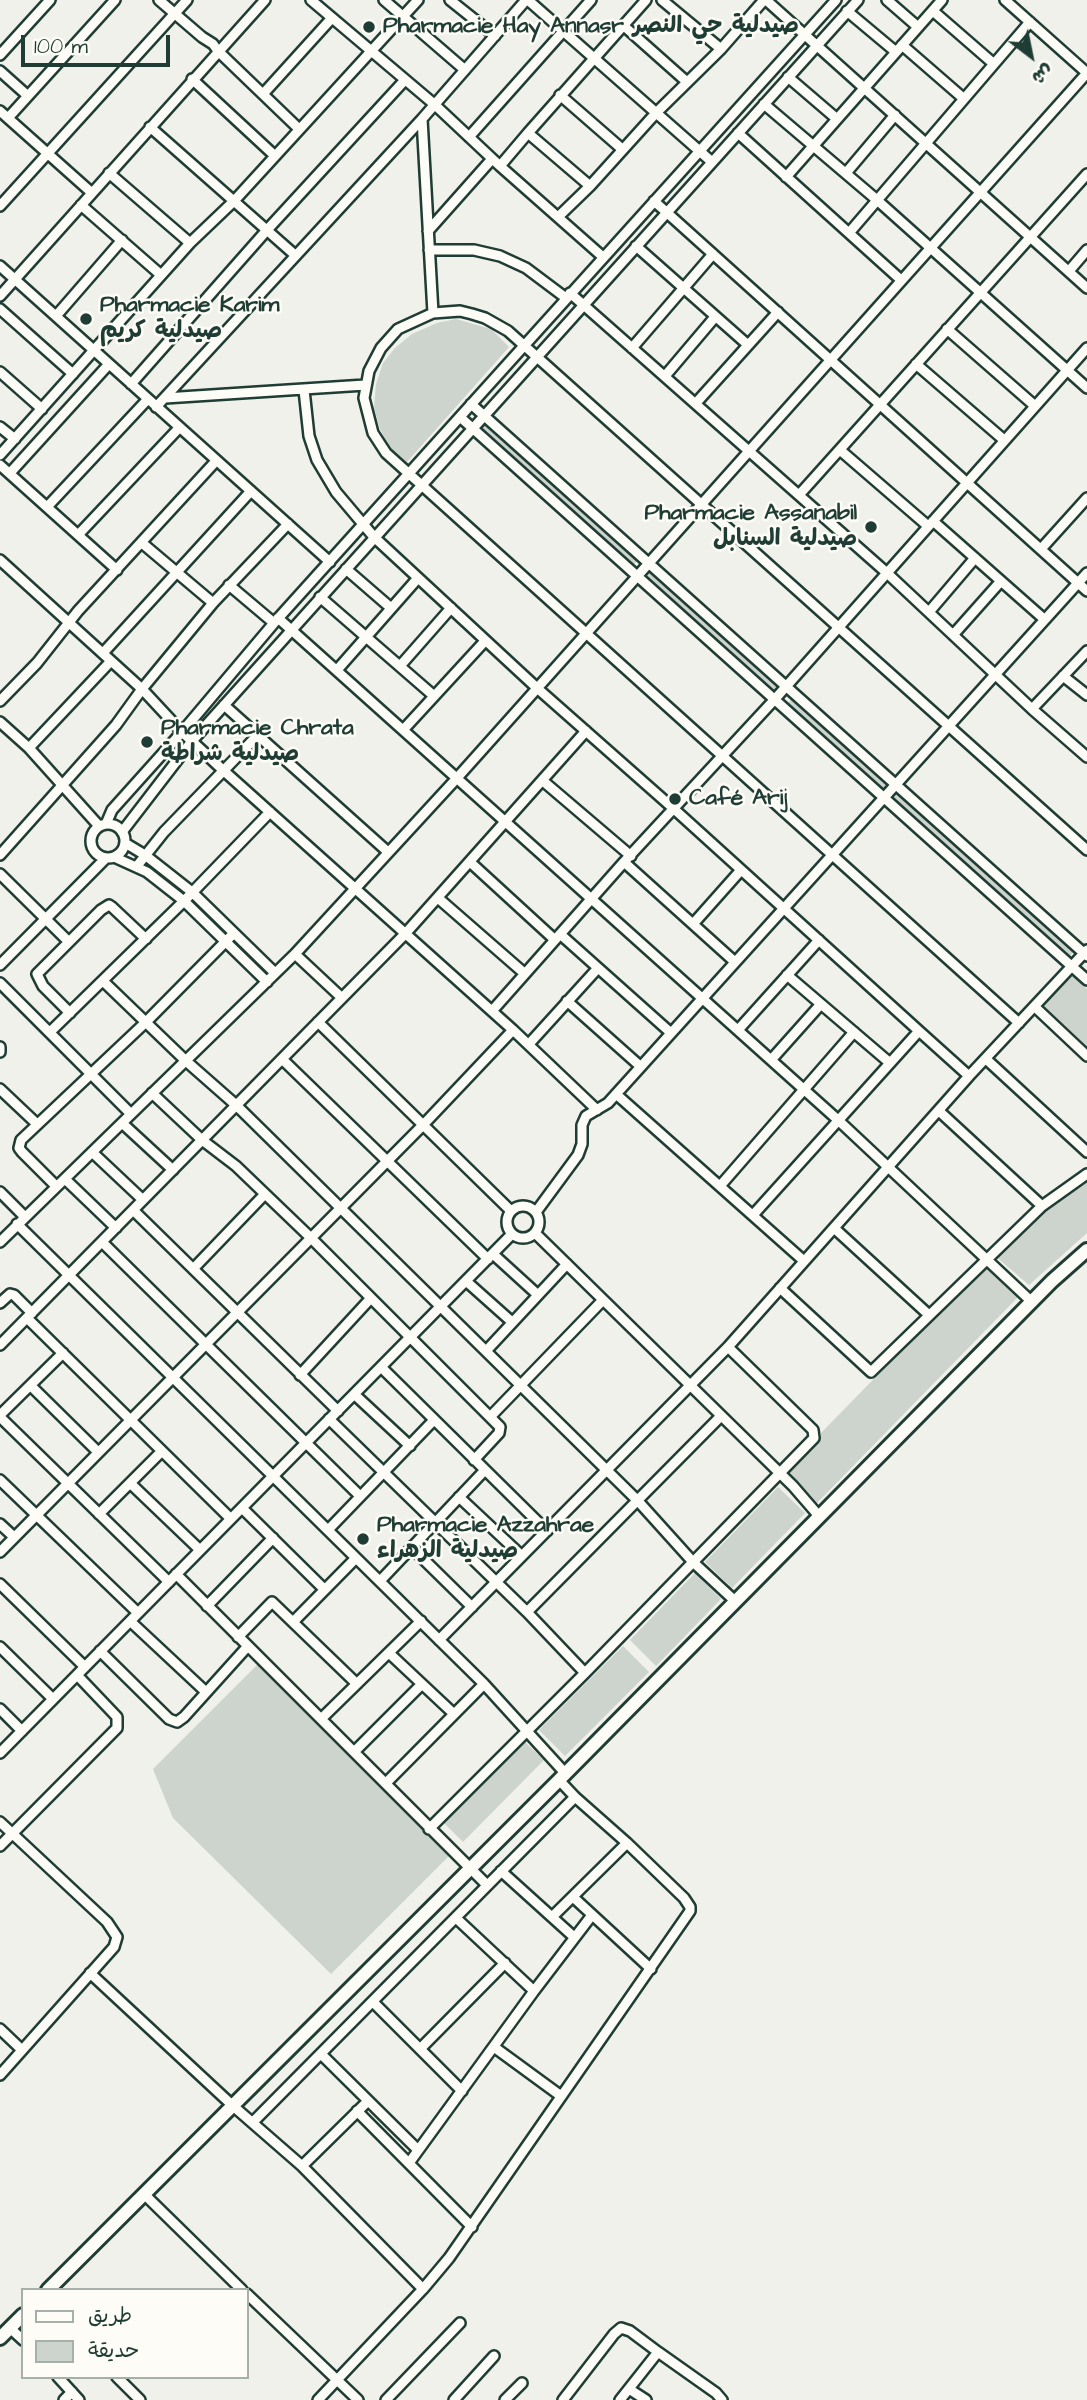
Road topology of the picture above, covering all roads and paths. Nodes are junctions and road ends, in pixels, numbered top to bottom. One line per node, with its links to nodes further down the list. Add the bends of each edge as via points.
1 (50, 0): 36 (street)
2 (115, 0): 49 (street)
3 (159, 0): 22 (street)
4 (187, 0): 22 (street)
5 (265, 0): 34 (street)
6 (311, 0): 24 (street)
7 (384, 0): 23 (street)
8 (418, 0): 23 (street)
9 (450, 0): 30 (street)
10 (527, 0): 28 (street); 30 (street)
11 (591, 0): 28 (street)
12 (646, 0): 26 (street)
13 (662, 0): 32 (street)
14 (765, 0): 29 (street); 32 (street)
15 (836, 0): 29 (street)
16 (858, 0): 21 (street)
17 (887, 0): 27 (street)
18 (942, 0): 20 (street)
19 (1005, 0): 25 (street)
20 (933, 10): 27 (street); 38 (street)
21 (847, 11): 31 (street); 33 (street)
22 (175, 14): 34 (street); 68 (street)
23 (403, 18): 35 (street); 39 (street)
24 (331, 19): 35 (street); 47 (street)
25 (1030, 22): 38 (street); 41 (street)
26 (624, 26): 37 (street); 45 (street)
27 (918, 27): 33 (street)
28 (565, 30): 37 (street); 63 (street)
29 (805, 34): 31 (street); 67 (street)
30 (495, 36): 39 (street)
31 (817, 45): 42 (street); 46 (street)
32 (721, 49): 45 (street)
33 (899, 49): 46 (street); 50 (street)
34 (218, 51): 43 (street); 47 (street)
35 (371, 52): 44 (street); 60 (street)
36 (0, 55)
37 (595, 58): 48 (street); 54 (street)
38 (993, 64): 50 (street)
39 (465, 70): 51 (street)
40 (0, 71): 49 (street)
41 (1087, 73): 78 (street)
42 (788, 77): 52 (street); 58 (street)
43 (192, 79): 59 (street); 69 (street)
44 (404, 80): 51 (street); 87 (street)
45 (687, 82): 54 (street)
46 (865, 88): 55 (street); 58 (street)
47 (263, 94): 60 (street)
48 (560, 95): 61 (street); 66 (street)
49 (28, 96): 56 (street)
50 (963, 98): 64 (street)
51 (433, 104): 57 (street); 63 (street)
52 (764, 104): 62 (street); 65 (street)
53 (0, 111): 56 (street)
54 (656, 113): 66 (street); 67 (street)
55 (895, 115): 64 (street); 74 (street)
56 (8, 118): 68 (street)
57 (422, 119): 88 (street); 98 (street)
58 (837, 119): 65 (street)
59 (150, 127): 73 (street); 81 (street)
60 (298, 128): 69 (street)
61 (528, 133): 72 (street); 77 (street)
62 (738, 133): 71 (street); 76 (street)
63 (469, 138): 70 (street)
64 (925, 142): 78 (street); 80 (street)
65 (813, 146): 74 (street); 76 (street)
66 (622, 149): 77 (street)
67 (699, 151): 71 (street); 82 (street)
68 (48, 153): 79 (street); 84 (street)
69 (274, 155): 81 (street)
70 (492, 159): 72 (street); 88 (street)
71 (712, 162): 85 (street)
72 (500, 166): 86 (street)
73 (109, 173): 79 (street); 92 (street)
74 (846, 173): 80 (street)
75 (1087, 174): 90 (street)
76 (786, 177): 89 (street)
77 (590, 186): 86 (street)
78 (980, 192): 90 (street); 94 (street)
79 (92, 193): 83 (street)
80 (877, 200): 89 (street); 94 (street)
81 (234, 201): 87 (street); 92 (street)
82 (654, 201): 85 (street); 99 (street)
83 (81, 205): 91 (street); 103 (street)
84 (0, 206)
85 (666, 212): 93 (street); 97 (street)
86 (558, 217): 99 (street)
87 (267, 230): 98 (street); 130 (street)
88 (428, 231): 95 (street)
89 (849, 233): 104 (street)
90 (1031, 236): 101 (street); 107 (street)
91 (122, 240): 102 (street); 114 (street)
92 (190, 243): 102 (street)
93 (636, 246): 106 (street); 110 (street)
94 (930, 247): 104 (street); 107 (street)
95 (429, 250): 109 (street, via 474,250 500,256); 113 (street)
96 (1087, 250): 101 (street)
97 (713, 254): 106 (street); 112 (street)
98 (295, 255): 134 (street)
99 (603, 257): 109 (street)
100 (0, 266): 103 (street)
101 (1069, 271): 105 (street)
102 (161, 275): 121 (street)
103 (15, 279): 108 (street); 114 (street)
104 (901, 280): 123 (street)
105 (1087, 288)
106 (683, 289): 115 (street); 119 (street)
107 (980, 292): 116 (street); 126 (street)
108 (0, 296)
109 (568, 296): 110 (street); 117 (street)
110 (583, 305): 119 (street); 122 (street)
111 (0, 309): 128 (street)
112 (778, 312): 118 (street); 123 (street)
113 (433, 313): 117 (street, via 460,311 485,318); 131 (street, via 389,338 374,359)
114 (56, 316): 121 (street)
115 (715, 317): 118 (street); 129 (street)
116 (947, 329): 125 (street); 139 (street)
117 (523, 345): 122 (street); 137 (street)
118 (748, 345): 136 (street)
119 (632, 348): 129 (street)
120 (1087, 348): 126 (street)
121 (94, 350): 124 (street); 128 (street)
122 (537, 356): 142 (street); 161 (street)
123 (829, 359): 138 (street); 149 (street)
124 (109, 364): 130 (street); 154 (street)
125 (916, 364): 138 (street); 148 (street)
126 (1067, 370): 132 (street); 139 (street)
127 (0, 372): 141 (street)
128 (73, 374): 141 (street)
129 (665, 376): 136 (street)
130 (131, 384): 135 (street)
131 (365, 385): 133 (street); 155 (street, via 373,433 386,453)
132 (1087, 388)
133 (304, 390): 134 (street); 164 (street, via 317,460)
134 (164, 398): 140 (street)
135 (148, 399): 140 (street); 162 (street)
136 (696, 403): 149 (street)
137 (471, 404): 142 (street); 143 (street)
138 (880, 405): 150 (street); 156 (street)
139 (1035, 406): 148 (street)
140 (156, 407): 145 (street)
141 (42, 409): 147 (street)
142 (485, 416): 146 (street); 173 (street)
143 (460, 417): 146 (street); 155 (street)
144 (0, 427): 147 (street)
145 (179, 428): 152 (street); 166 (street)
146 (474, 430): 157 (street); 179 (street)
147 (15, 439): 151 (street)
148 (1004, 440): 156 (street)
149 (748, 450): 159 (street); 161 (street)
150 (839, 450): 159 (street); 165 (street)
151 (0, 455)
152 (216, 461): 158 (street); 168 (street)
153 (0, 465): 154 (street)
154 (10, 474): 162 (street)
155 (410, 474): 157 (street); 164 (street)
156 (967, 481): 165 (street); 169 (street)
157 (423, 486): 167 (street); 195 (street)
158 (251, 491): 163 (street); 176 (street)
159 (799, 495): 177 (street)
160 (1087, 498): 169 (street)
161 (700, 504): 173 (street); 193 (street)
162 (47, 507): 166 (street)
163 (288, 524): 172 (street); 183 (street)
164 (364, 524): 167 (street); 172 (street)
165 (930, 524): 170 (street); 177 (street)
166 (78, 535): 175 (street)
167 (374, 537): 174 (street); 180 (street)
168 (142, 543): 175 (street); 176 (street)
169 (1041, 549): 182 (street)
170 (975, 558): 181 (street); 189 (street)
171 (0, 560): 192 (street)
172 (330, 562): 191 (street)
173 (649, 562): 179 (street); 206 (street)
174 (346, 569): 185 (street); 187 (street)
175 (117, 570): 192 (street)
176 (176, 572): 186 (street); 200 (street)
177 (887, 573): 189 (street); 193 (street)
178 (1087, 573): 182 (street)
179 (637, 575): 195 (street); 211 (street)
180 (418, 578): 187 (street); 188 (street)
181 (1001, 581): 190 (street); 196 (street)
182 (1078, 583): 184 (street); 190 (street)
183 (229, 586): 186 (street); 191 (street)
184 (1087, 591)
185 (320, 597): 194 (street); 197 (street)
186 (213, 603): 208 (street)
187 (391, 608): 197 (street)
188 (451, 608): 198 (street); 202 (street)
189 (929, 612): 196 (street)
190 (1044, 619): 204 (street)
191 (276, 620): 194 (street); 219 (street)
192 (68, 623): 200 (street); 212 (street)
193 (839, 628): 206 (street); 216 (street)
194 (292, 629): 203 (street); 213 (street)
195 (585, 634): 207 (street); 223 (street)
196 (953, 635): 204 (street)
197 (366, 636): 202 (street); 203 (street)
198 (485, 641): 207 (street); 210 (street)
199 (1087, 651): 205 (street)
200 (103, 653): 201 (street)
201 (111, 661): 208 (street); 222 (street)
202 (400, 666): 210 (street)
203 (337, 670): 217 (street)
204 (995, 673): 214 (street); 216 (street)
205 (1063, 676): 209 (street); 214 (street)
206 (787, 686): 211 (street); 228 (street)
207 (537, 688): 218 (street); 226 (street)
208 (142, 689): 219 (street); 229 (street)
209 (1087, 695)
210 (434, 696): 217 (street)
211 (775, 699): 223 (street); 230 (street)
212 (0, 701)
213 (224, 705): 220 (street); 221 (street)
214 (1032, 709): 224 (street)
215 (0, 722): 222 (street)
216 (947, 726): 228 (street); 237 (street)
217 (404, 729): 226 (street)
218 (586, 731): 227 (street); 231 (street)
219 (182, 732): 221 (street); 234 (street)
220 (258, 735): 225 (street); 238 (street)
221 (192, 741): 225 (street); 235 (street)
222 (29, 748): 229 (street)
223 (722, 755): 231 (street); 241 (street)
224 (1087, 757)
225 (224, 771): 232 (street); 240 (street)
226 (457, 778): 233 (street); 238 (street)
227 (543, 780): 233 (street); 243 (street)
228 (896, 784): 230 (street); 264 (street)
229 (63, 785): 234 (street); 239 (street)
230 (885, 797): 241 (street); 267 (street)
231 (674, 809): 243 (street); 246 (street)
232 (270, 812): 248 (street); 249 (street)
233 (506, 822): 244 (street); 251 (street)
234 (103, 825): 235 (street); 242 (street, via 90,841 99,856)
235 (122, 832): 236 (street)
236 (125, 843): 240 (street); 242 (street)
237 (1087, 850)
238 (388, 852): 248 (street)
239 (0, 855)
240 (145, 855): 245 (street); 249 (street)
241 (833, 855): 253 (street); 285 (street)
242 (110, 858): 245 (street); 254 (street)
243 (627, 859): 251 (street); 255 (street)
244 (470, 862): 250 (street); 258 (street)
245 (137, 866): 252 (street)
246 (741, 870): 253 (street); 255 (street)
247 (0, 874): 254 (street)
248 (354, 889): 257 (street); 263 (street)
249 (192, 892): 252 (street); 256 (street)
250 (438, 898): 257 (street); 270 (street)
251 (592, 899): 258 (street); 277 (street)
252 (184, 901): 259 (street); 262 (street)
253 (784, 908): 260 (street); 265 (street)
254 (46, 920): 261 (street); 266 (street)
255 (693, 924): 265 (street)
256 (234, 933): 262 (street); 269 (street)
257 (405, 934): 276 (street); 281 (street)
258 (557, 937): 268 (street); 270 (street)
259 (146, 939): 261 (street, via 108,905); 273 (street)
260 (819, 940): 271 (street); 288 (street)
261 (69, 942): 282 (street, via 37,978)
262 (225, 942): 274 (street); 283 (street)
263 (295, 954): 269 (street); 276 (street)
264 (1086, 954): 267 (street)
265 (735, 962): 277 (street)
266 (0, 965)
267 (1072, 966): 272 (street); 280 (street)
268 (598, 968): 278 (street); 291 (street)
269 (275, 973): 274 (street)
270 (524, 973): 281 (street)
271 (788, 975): 279 (street); 287 (street)
272 (1087, 980)
273 (103, 981): 282 (street); 283 (street)
274 (267, 982): 296 (street)
275 (1, 985): 289 (street)
276 (342, 998): 284 (street)
277 (702, 998): 287 (street); 291 (street)
278 (568, 1002): 292 (street); 299 (street)
279 (821, 1004): 290 (street); 297 (street)
280 (1035, 1006): 285 (street); 293 (street)
281 (492, 1011): 286 (street)
282 (70, 1013): 289 (street)
283 (146, 1022): 296 (street); 300 (street)
284 (318, 1022): 294 (street); 313 (street)
285 (1019, 1023): 295 (street)
286 (513, 1030): 292 (street); 313 (street)
287 (738, 1030): 297 (street)
288 (919, 1031): 298 (street); 301 (street)
289 (50, 1032): 300 (street)
290 (854, 1032): 298 (street); 303 (street)
291 (671, 1033): 299 (street)
292 (529, 1044): 307 (street)
293 (1087, 1056)
294 (282, 1059): 306 (street); 317 (street)
295 (985, 1059): 301 (street); 316 (street)
296 (186, 1060): 304 (street); 306 (street)
297 (771, 1060): 303 (street)
298 (890, 1063): 310 (street)
299 (640, 1066): 305 (street)
300 (91, 1073): 309 (street); 312 (street)
301 (970, 1076): 308 (street)
302 (0, 1089): 312 (street)
303 (804, 1089): 310 (street); 323 (street)
304 (152, 1093): 309 (street); 314 (street)
305 (616, 1094): 307 (street); 323 (street)
306 (236, 1105): 314 (street); 328 (street)
307 (597, 1110): 331 (street, via 583,1120 582,1144 575,1161)
308 (939, 1111): 318 (street); 327 (street)
309 (131, 1114): 311 (street)
310 (838, 1120): 318 (street); 332 (street)
311 (122, 1123): 315 (street); 319 (street)
312 (37, 1124): 322 (street, via 19,1148)
313 (424, 1124): 317 (street); 330 (street)
314 (202, 1140): 319 (street); 325 (street)
315 (92, 1152): 321 (street); 326 (street)
316 (1087, 1152)
317 (388, 1161): 328 (street); 343 (street)
318 (889, 1167): 336 (street); 344 (street)
319 (173, 1170): 326 (street)
320 (1087, 1174): 327 (street)
321 (65, 1179): 322 (street); 335 (street)
322 (57, 1186): 333 (street)
323 (720, 1186): 332 (street)
324 (0, 1192): 333 (street)
325 (264, 1194): 339 (street); 347 (street)
326 (143, 1200): 329 (street)
327 (1042, 1206): 344 (street)
328 (340, 1209): 339 (street); 356 (street)
329 (133, 1210): 335 (street); 347 (street)
330 (511, 1211): 331 (street, via 525,1206); 338 (street, via 507,1220)
331 (537, 1212): 337 (street, via 540,1224)
332 (753, 1215): 345 (street)
333 (25, 1217): 334 (street)
334 (18, 1224): 340 (street); 348 (street)
335 (116, 1228): 341 (street)
336 (834, 1228): 345 (street); 358 (street)
337 (535, 1233): 338 (street, via 527,1238); 346 (street)
338 (512, 1234): 343 (street)
339 (311, 1238): 352 (street); 357 (street)
340 (0, 1242)
341 (102, 1242): 348 (street); 363 (street)
342 (1087, 1250): 354 (main road)
343 (490, 1256): 349 (street); 351 (street)
344 (985, 1259): 354 (street); 358 (street)
345 (804, 1261): 350 (street)
346 (567, 1264): 351 (street); 353 (street)
347 (193, 1269): 357 (street)
348 (69, 1275): 359 (street); 369 (street)
349 (466, 1281): 356 (street); 360 (street)
350 (780, 1288): 358 (street, via 871,1372); 364 (street)
351 (538, 1295): 360 (street)
352 (371, 1298): 361 (street); 368 (street)
353 (603, 1300): 371 (street); 372 (street)
354 (1032, 1302): 400 (main road)
355 (0, 1303): 359 (street, via 13,1294)
356 (441, 1307): 361 (street); 365 (street)
357 (238, 1313): 363 (street); 368 (street)
358 (929, 1315)
359 (29, 1316): 362 (street); 366 (street)
360 (512, 1322): 365 (street)
361 (410, 1337): 367 (street); 377 (street)
362 (0, 1345)
363 (206, 1345): 369 (street); 381 (street)
364 (728, 1347): 372 (street); 389 (street, via 814,1432)
365 (486, 1351): 371 (street)
366 (63, 1353): 370 (street); 378 (street)
367 (381, 1367): 373 (street); 380 (street)
368 (300, 1375): 374 (street)
369 (173, 1377): 378 (street); 390 (street)
370 (31, 1385): 375 (street); 383 (street)
371 (520, 1385): 377 (street); 387 (street)
372 (691, 1387): 376 (street); 387 (street)
373 (354, 1394): 374 (street); 382 (street)
374 (338, 1410): 379 (street)
375 (0, 1416): 392 (street)
376 (721, 1416): 389 (street); 396 (street)
377 (490, 1417): 385 (street, via 501,1431)
378 (131, 1419): 383 (street); 384 (street)
379 (329, 1419): 381 (street); 388 (street)
380 (434, 1420): 382 (street); 385 (street)
381 (306, 1443): 390 (street); 394 (street)
382 (410, 1446): 388 (street)
383 (99, 1451): 392 (street)
384 (162, 1451): 393 (street); 401 (street)
385 (474, 1460): 386 (street)
386 (485, 1471): 395 (street); 405 (street)
387 (606, 1471): 396 (street); 405 (street)
388 (384, 1472): 394 (street); 402 (street)
389 (780, 1474): 400 (street); 413 (street)
390 (274, 1476): 397 (street); 404 (street)
391 (0, 1480): 399 (street)
392 (68, 1483): 398 (street); 399 (street)
393 (130, 1483): 398 (street); 409 (street)
394 (360, 1496): 404 (street)
395 (459, 1497): 402 (street); 411 (street)
396 (638, 1501): 413 (street); 423 (street)
397 (242, 1508): 401 (street); 407 (street)
398 (99, 1514): 416 (street)
399 (36, 1516): 406 (street); 424 (street)
400 (819, 1516): 420 (main road)
401 (231, 1519): 409 (street)
402 (435, 1522): 408 (street); 417 (street)
403 (0, 1524): 406 (street)
404 (328, 1530): 412 (street)
405 (547, 1531): 411 (street)
406 (15, 1537): 410 (street)
407 (273, 1538): 419 (street); 421 (street)
408 (411, 1547): 415 (street); 422 (street)
409 (200, 1550): 414 (street)
410 (0, 1552)
411 (522, 1556): 417 (street)
412 (356, 1558): 415 (street); 419 (street)
413 (694, 1562): 420 (street); 435 (street)
414 (176, 1574): 416 (street); 421 (street)
415 (380, 1581): 426 (street)
416 (169, 1582): 424 (street)
417 (496, 1582): 422 (street); 423 (street)
418 (0, 1584): 434 (street)
419 (324, 1589): 427 (street)
420 (735, 1601): 449 (main road)
421 (208, 1606): 428 (street)
422 (472, 1607): 429 (street)
423 (527, 1612): 435 (street)
424 (138, 1613): 425 (street)
425 (130, 1621): 432 (street); 440 (street)
426 (421, 1621): 429 (street); 433 (street)
427 (293, 1622): 428 (street, via 272,1602); 437 (street)
428 (238, 1637): 430 (street)
429 (439, 1640): 439 (street)
430 (248, 1646): 440 (street); 444 (street)
431 (0, 1647): 441 (street)
432 (100, 1651): 434 (street); 440 (street, via 172,1721 180,1720)
433 (389, 1653): 437 (street); 438 (street)
434 (85, 1667): 436 (street)
435 (585, 1673): 446 (street)
436 (77, 1675): 441 (street); 454 (street, via 117,1717 118,1724)
437 (357, 1684): 444 (street)
438 (422, 1684): 443 (street); 447 (street)
439 (484, 1684): 443 (street); 446 (street)
440 (206, 1692)
441 (53, 1699): 445 (street)
442 (0, 1709): 445 (street)
443 (454, 1714): 450 (street)
444 (321, 1718): 447 (street)
445 (22, 1731): 448 (street)
446 (527, 1732): 449 (street); 453 (street)
447 (354, 1752): 450 (street)
448 (0, 1753)
449 (562, 1776): 451 (street); 457 (main road)
450 (386, 1783): 453 (street)
451 (575, 1797): 455 (street); 458 (street)
452 (0, 1822): 454 (street)
453 (429, 1829): 457 (street)
454 (12, 1834): 456 (street); 467 (street, via 116,1933 114,1947)
455 (627, 1843): 460 (street); 466 (street, via 690,1907)
456 (0, 1846)
457 (469, 1868): 459 (street); 479 (main road)
458 (501, 1871): 459 (street); 462 (street)
459 (487, 1885): 463 (street)
460 (573, 1897): 461 (street); 462 (street)
461 (592, 1915): 464 (street); 466 (street)
462 (553, 1916): 464 (street)
463 (456, 1918): 465 (street); 469 (street)
464 (574, 1937): 468 (street)
465 (505, 1963): 468 (street); 472 (street)
466 (651, 1969): 477 (street)
467 (90, 1973): 473 (street); 479 (street)
468 (534, 1991): 471 (street)
469 (373, 2002): 472 (street); 474 (street)
470 (0, 2029): 473 (street)
471 (494, 2047): 476 (street); 477 (street)
472 (421, 2049): 476 (street)
473 (22, 2050): 475 (street)
474 (321, 2054): 478 (street); 481 (street)
475 (0, 2075)
476 (462, 2091): 482 (street)
477 (561, 2096): 486 (street)
478 (368, 2101): 480 (street); 482 (street)
479 (232, 2105): 481 (street); 485 (main road)
480 (357, 2111): 483 (street); 484 (street)
481 (253, 2122): 484 (street)
482 (418, 2150): 483 (street)
483 (409, 2163): 486 (street)
484 (302, 2166): 489 (street)
485 (144, 2194): 487 (main road); 488 (street)
486 (472, 2227): 489 (street)
487 (50, 2288)
488 (240, 2288)
489 (423, 2289): 500 (street)
490 (248, 2295): 500 (street)
491 (21, 2317): 493 (main road)
492 (460, 2323): 509 (street)
493 (10, 2328): 494 (main road); 495 (street)
494 (0, 2338)
495 (21, 2338)
496 (658, 2352): 502 (street); 512 (street, via 621,2328); 515 (street)
497 (494, 2356): 510 (street)
498 (60, 2379): 503 (street)
499 (119, 2379): 506 (street)
500 (336, 2381): 507 (street); 508 (street)
501 (522, 2383): 511 (street)
502 (629, 2389): 513 (street); 514 (street)
503 (72, 2392): 504 (street); 505 (street)
504 (64, 2400)
505 (79, 2400)
506 (140, 2400)
507 (318, 2400)
508 (358, 2400)
509 (386, 2400)
510 (454, 2400)
511 (505, 2400)
512 (563, 2400)
513 (620, 2400)
514 (646, 2400)
515 (722, 2400)

